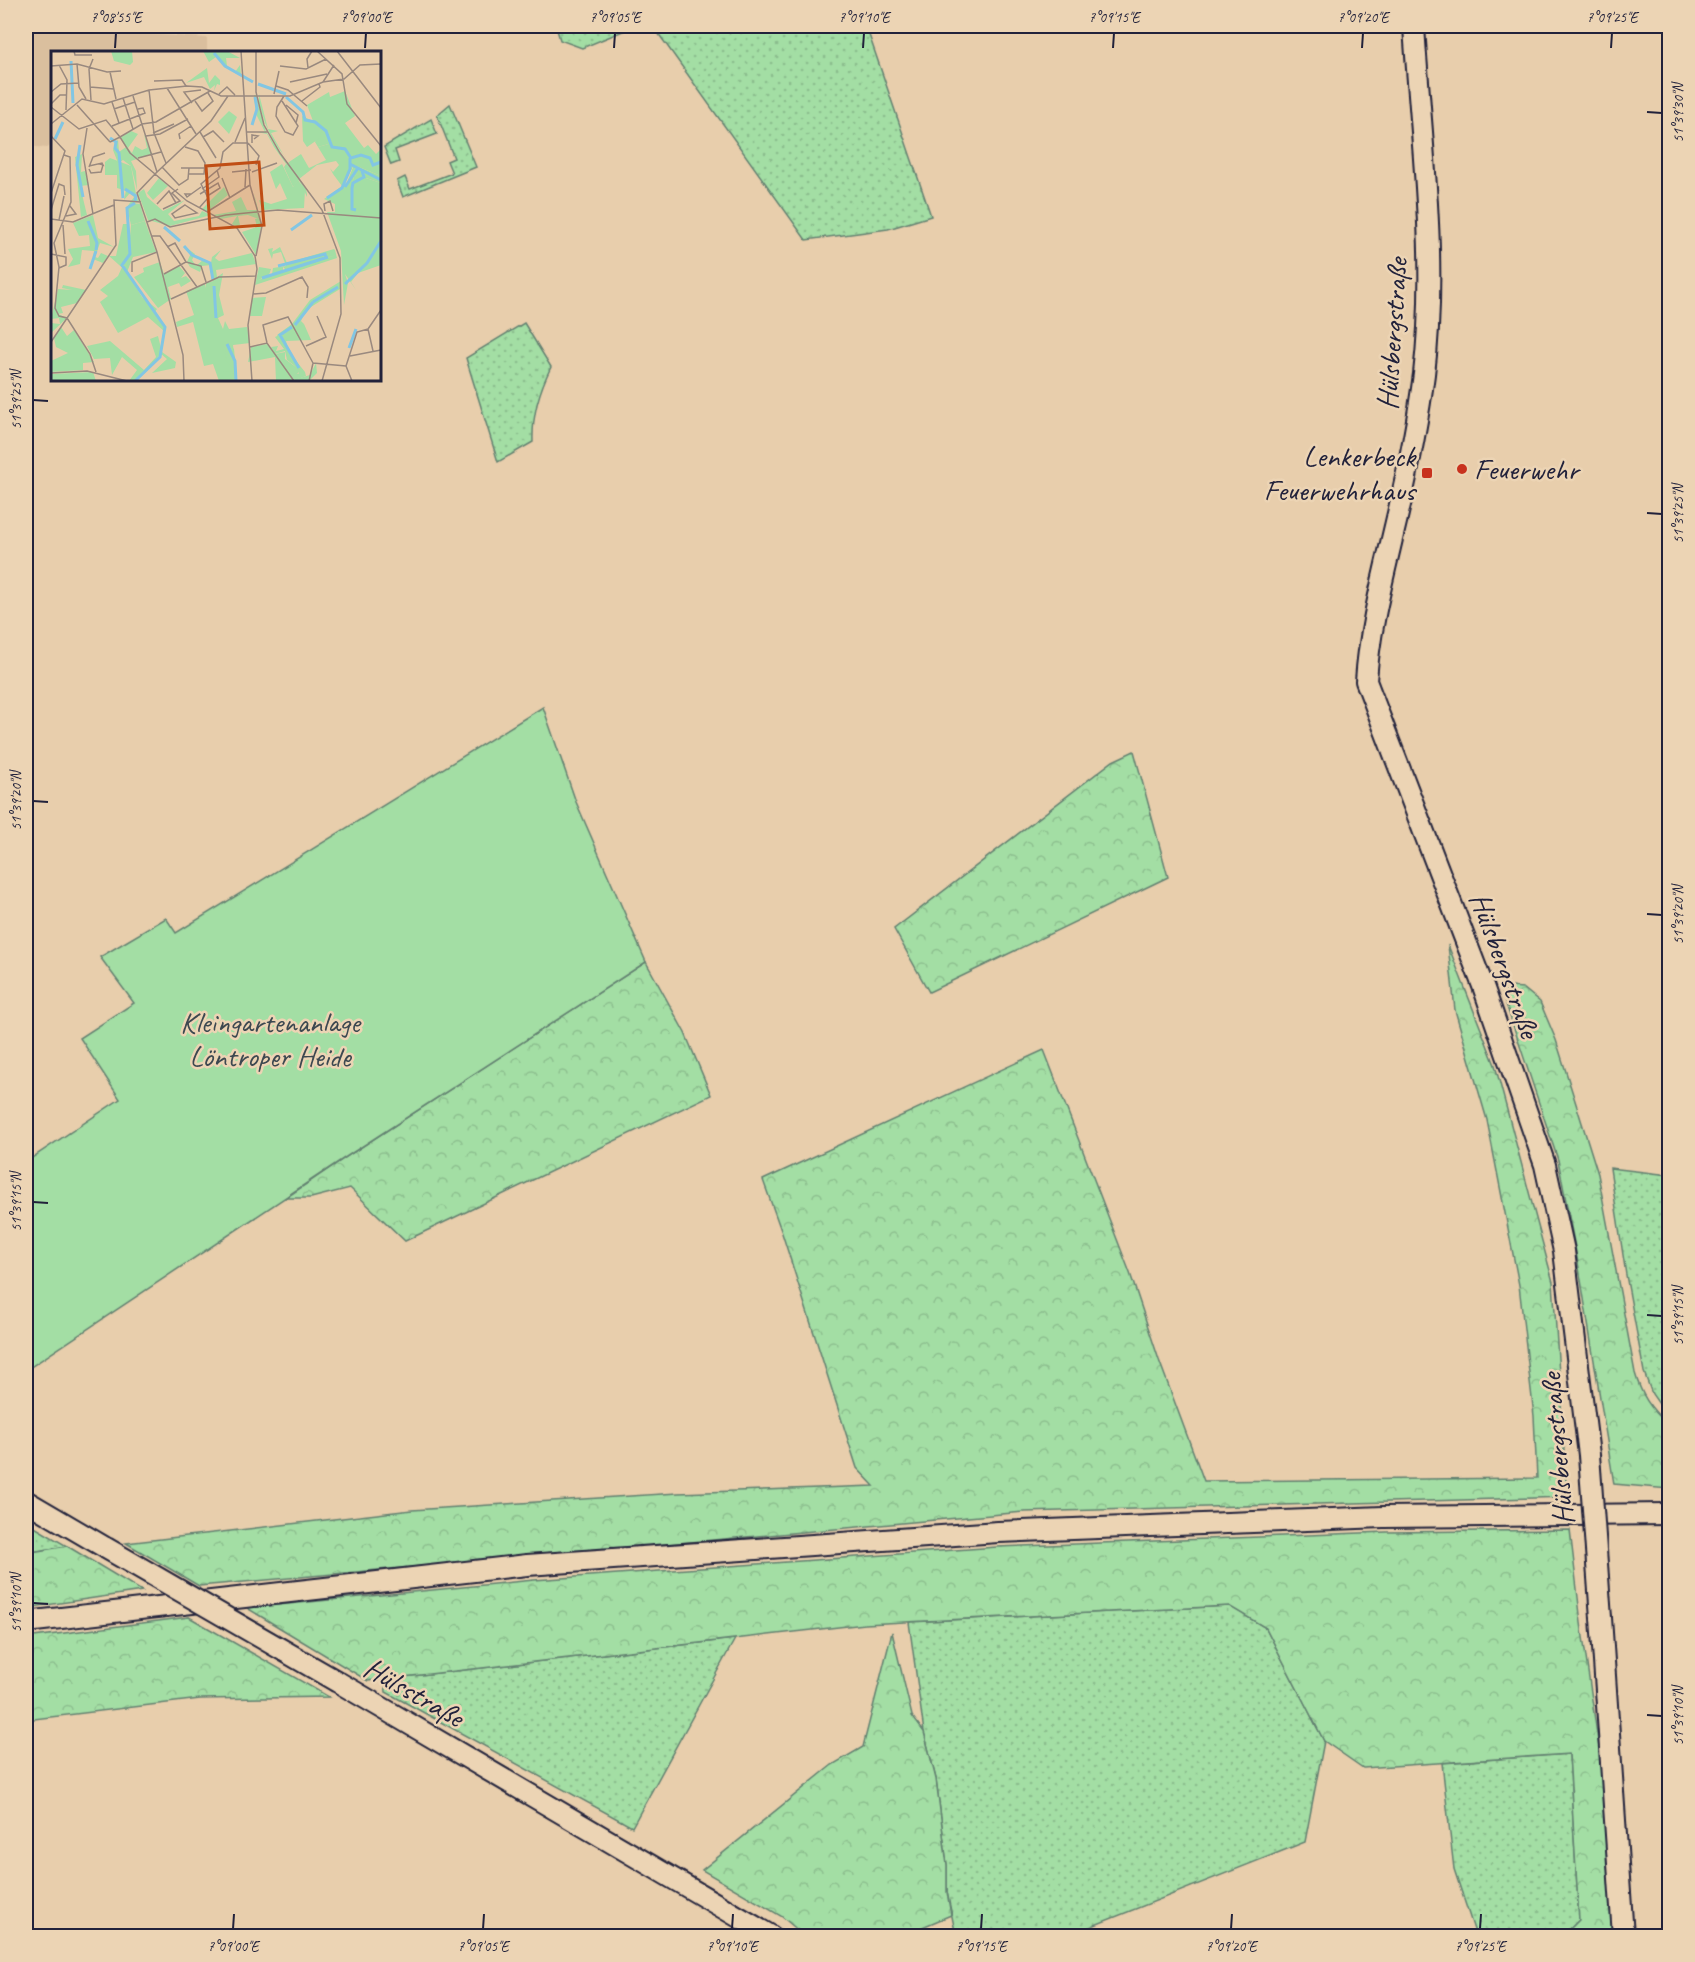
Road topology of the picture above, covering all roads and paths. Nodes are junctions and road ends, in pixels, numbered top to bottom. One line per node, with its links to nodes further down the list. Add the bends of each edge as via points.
1 (1414, 26): 6 (street, Hülsbergstraße, bridge, via 1430,276 1424,374 1402,498 1368,650 1366,681 1483,986 1545,1165 1564,1251 1589,1455)
2 (26, 1502): 5 (street, Hülsstraße, bridge)
3 (1670, 1514): 4 (street, via 1383,1517 998,1532 526,1565)
4 (26, 1622)
5 (771, 1936)
6 (1623, 1936)

